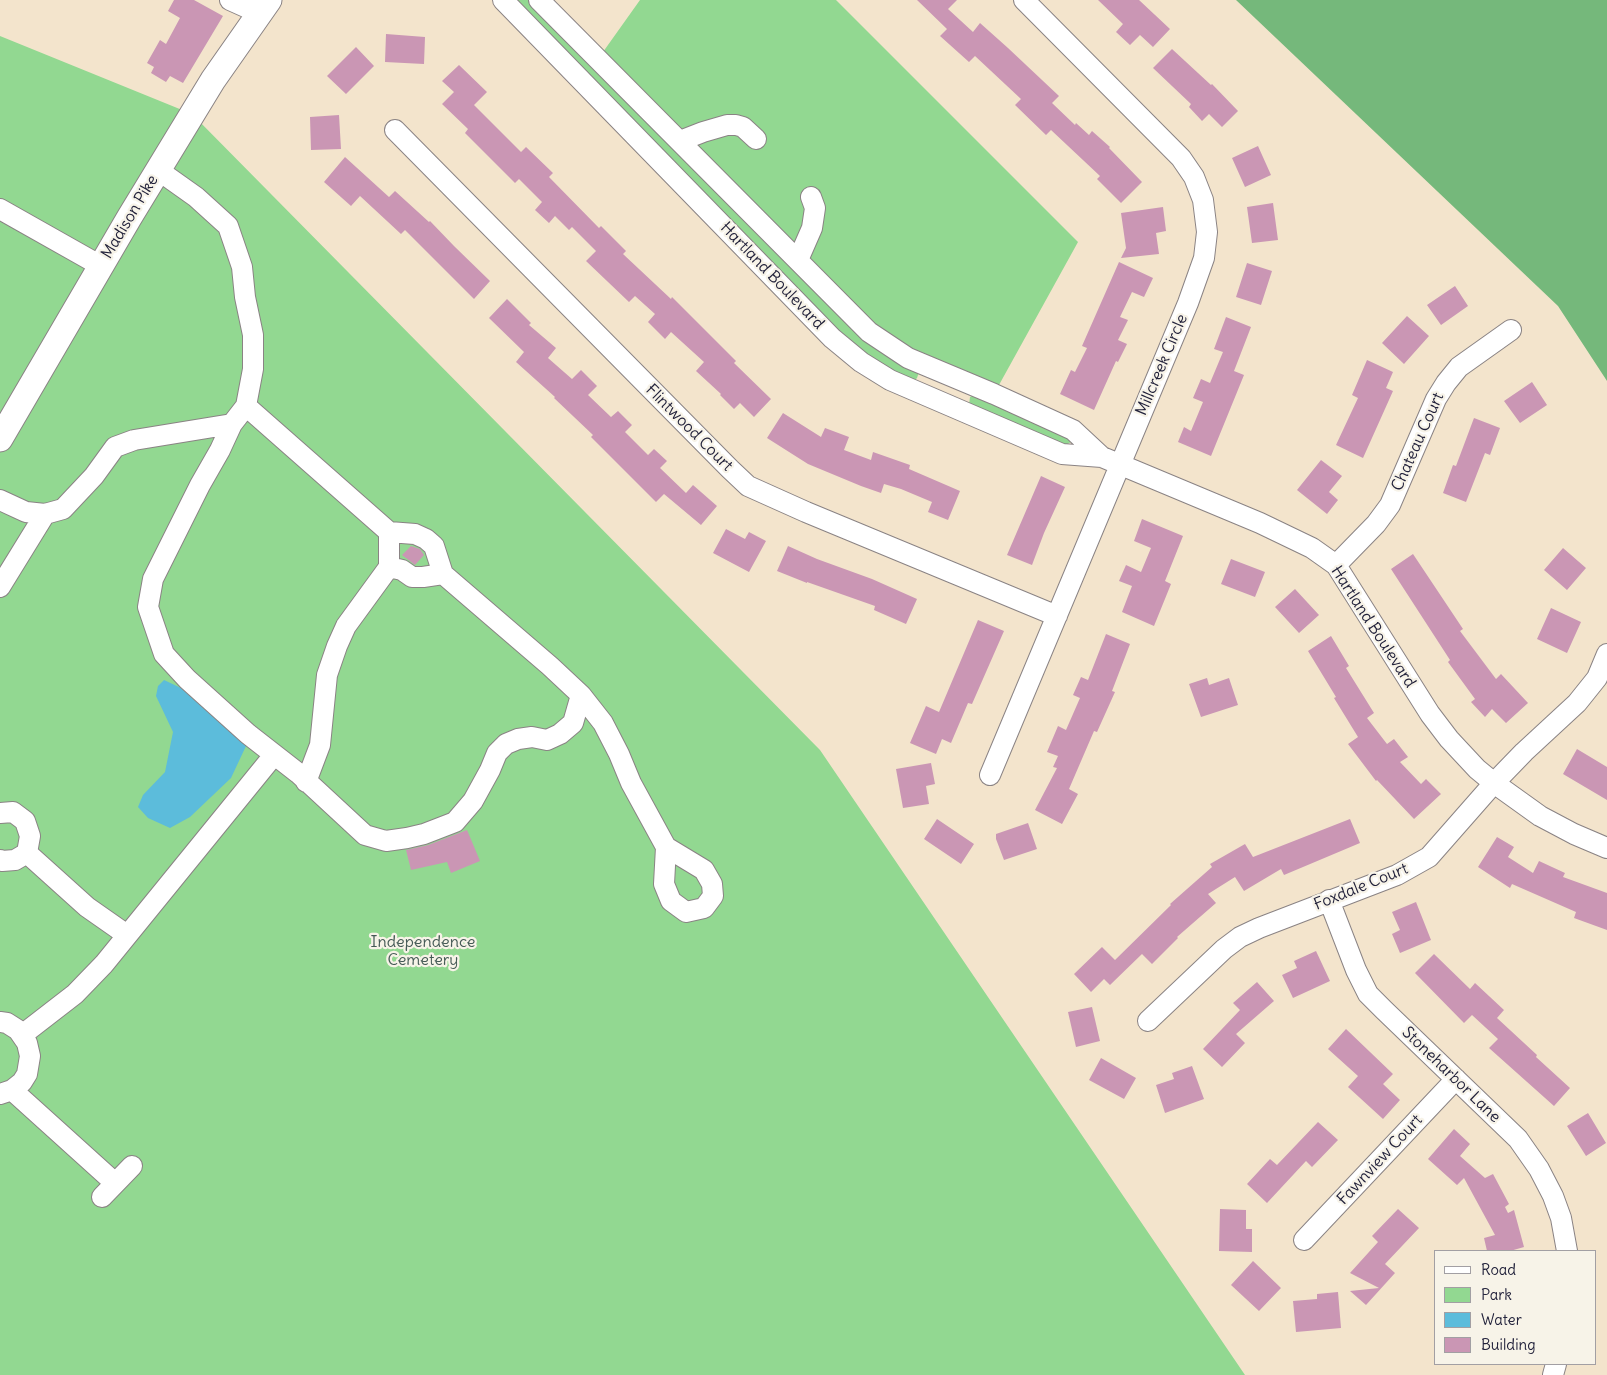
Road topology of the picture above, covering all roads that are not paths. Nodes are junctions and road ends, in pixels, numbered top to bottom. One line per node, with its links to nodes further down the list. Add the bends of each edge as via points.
1 (230, 0): 5 (street)
2 (503, 0): 18 (street, Hartland Boulevard, via 832,338 861,362 890,380 1062,454)
3 (540, 0): 8 (street, Hartland Boulevard)
4 (1024, 0): 18 (street, Millcreek Circle, via 1181,158 1194,177 1203,200 1207,232 1204,258 1188,303)
5 (264, 6): 9 (main road, Madison Pike, via 213,80)
6 (396, 130): 26 (street, Flintwood Court, via 748,486)
7 (756, 139): 8 (street, via 743,127 727,125)
8 (680, 141): 12 (street, Hartland Boulevard)
9 (158, 170): 13 (main road, Madison Pike); 15 (street, via 196,197 228,226 242,267 253,335 253,369)
10 (811, 197): 12 (street, via 815,208 812,228)
11 (0, 209): 13 (street)
12 (798, 260): 18 (street, Hartland Boulevard, via 869,332 908,358 1073,430)
13 (101, 266): 17 (main road, Madison Pike)
14 (1511, 330): 22 (street, Chateau Court, via 1459,367 1446,383 1390,506)
15 (246, 406): 16 (street); 21 (street)
16 (232, 424): 20 (street, via 134,440 115,447 94,476 63,509); 29 (street, via 153,579 148,607 164,654)
17 (0, 439)
18 (1111, 461): 22 (street, Hartland Boulevard, via 1260,523 1312,548); 26 (street, Millcreek Circle)
19 (0, 500): 20 (street, via 26,512)
20 (45, 514): 25 (street)
21 (389, 532): 23 (street); 24 (street, via 415,534 426,539 434,546)
22 (1336, 565): 32 (street, Hartland Boulevard, via 1430,714 1449,739)
23 (389, 568): 24 (street, via 423,578); 31 (street, via 346,626 336,646 328,675 320,745)
24 (443, 574): 28 (street)
25 (0, 587)
26 (1057, 616): 30 (street, Millcreek Circle)
27 (1607, 654): 32 (street, Foxdale Court, via 1597,678 1577,702)
28 (581, 695): 31 (street, via 573,723 547,740 518,738 506,744 497,753 473,801 455,822 424,834 386,841 364,835); 34 (street, via 602,723)
29 (274, 755): 31 (street); 39 (street)
30 (990, 775)
31 (306, 782)
32 (1494, 783): 35 (street, Hartland Boulevard, via 1540,816); 38 (street, Foxdale Court, via 1429,857 1397,875)
33 (0, 813): 36 (street, via 13,812 25,821 30,836)
34 (666, 846)
35 (1607, 848)
36 (27, 854): 37 (street, via 15,860); 39 (street, via 87,907)
37 (0, 860)
38 (1329, 900): 40 (street, Foxdale Court, via 1240,937); 43 (street, Stoneharbor Lane, via 1368,994)
39 (127, 936): 42 (street, via 75,994)
40 (1148, 1021)
41 (0, 1022): 42 (street, via 18,1030)
42 (22, 1036): 44 (street, via 30,1056 27,1074 22,1082)
43 (1456, 1079): 46 (street, Fawnview Court); 47 (street, Stoneharbor Lane, via 1518,1139 1539,1169 1561,1218)
44 (6, 1092): 45 (street, via 109,1190)
45 (132, 1166)
46 (1304, 1240)
47 (1568, 1250)

